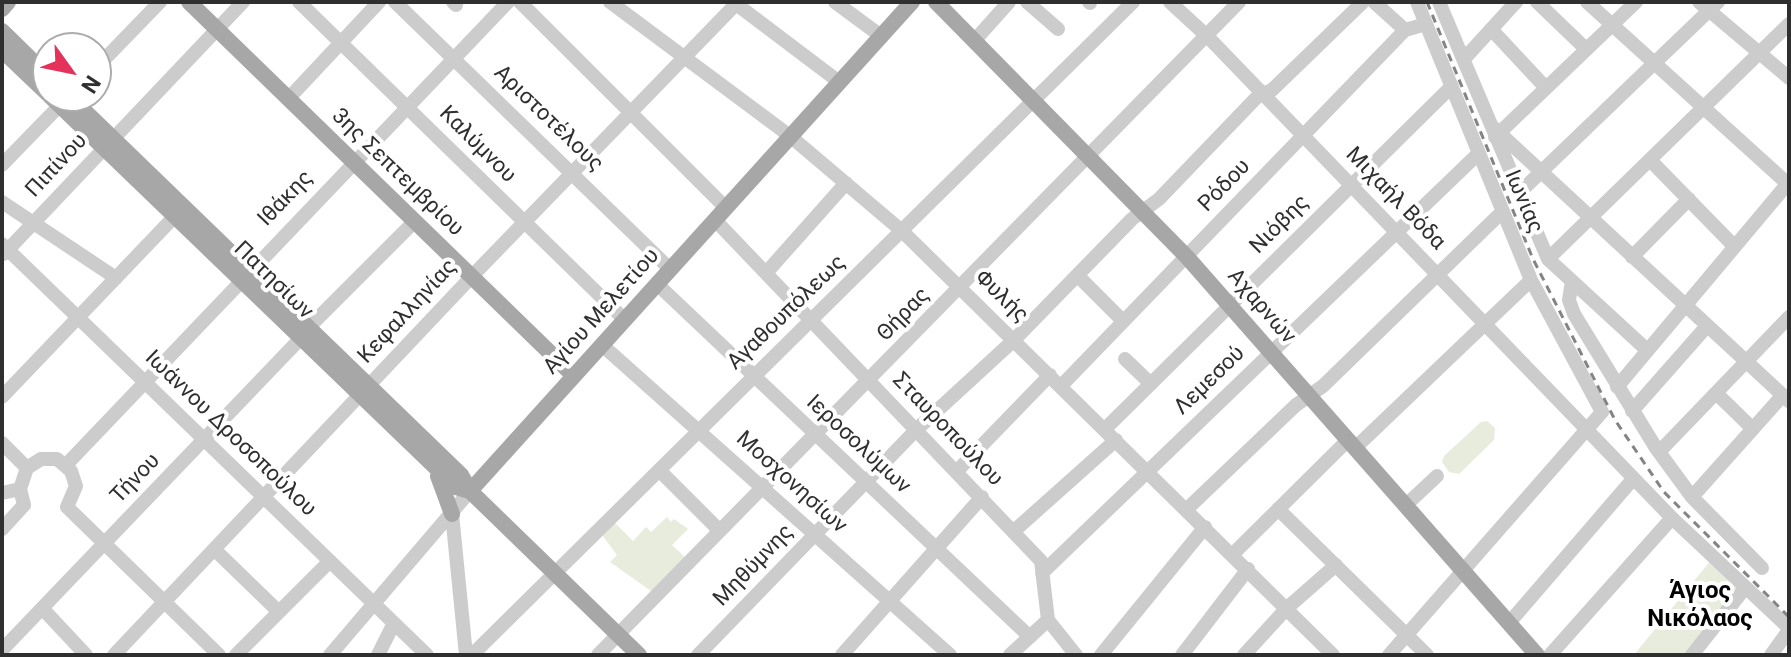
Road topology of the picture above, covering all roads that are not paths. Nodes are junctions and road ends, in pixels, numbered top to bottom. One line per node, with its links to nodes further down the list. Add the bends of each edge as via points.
1 (8, 2): 29 (main road)
2 (160, 2): 44 (street)
3 (189, 2): 33 (main road, 3ης Σεπτεμβρίου)
4 (243, 2): 33 (street, Πιπίνου)
5 (299, 2): 41 (street, Καλύμνου)
6 (379, 2): 41 (street)
7 (395, 2): 47 (street, Αριστοτέλους)
8 (508, 2): 47 (street, Ιθάκης)
9 (520, 2): 63 (street, Σταυροπούλου)
10 (835, 2): 38 (street)
11 (912, 2): 38 (main road, Αγίου Μελετίου)
12 (936, 2): 40 (main road, Αχαρνών)
13 (1009, 2): 40 (street)
14 (1027, 2): 34 (street)
15 (1133, 2): 58 (street, Αγαθουπόλεως)
16 (1170, 2): 39 (street, Μιχαήλ Βόδα)
17 (1239, 2): 39 (street, Θήρας)
18 (1363, 2): 56 (street, Μηθύμνης)
19 (1374, 2): 36 (street)
20 (1417, 2): 30 (street, Ιωνίας)
21 (1439, 2): 48 (street, Ιωνίας)
22 (1516, 2): 35 (street)
23 (1537, 2): 42 (street)
24 (1587, 2): 32 (street)
25 (1636, 2): 32 (street)
26 (737, 3): 46 (street, Κεφαλληνίας); 53 (street)
27 (615, 4): 46 (street, Φυλής)
28 (1709, 5): 45 (street); 50 (street)
29 (2, 9)
30 (1426, 24): 36 (street); 54 (street, Ιωνίας)
31 (1789, 24): 45 (street)
32 (1612, 25): 42 (street); 50 (street)
33 (217, 29): 57 (main road, 3ης Σεπτεμβρίου); 67 (street, Πιπίνου)
34 (1058, 29)
35 (1491, 29): 48 (street); 55 (street)
36 (1405, 30): 66 (street, Ρόδου)
37 (2, 31): 49 (main road)
38 (881, 36): 53 (main road, Αγίου Μελετίου)
39 (1208, 37): 56 (street, Μιχαήλ Βόδα); 69 (street, Θήρας)
40 (975, 40): 58 (main road, Αχαρνών)
41 (341, 43): 57 (street); 59 (street, Καλύμνου)
42 (1586, 49): 55 (street)
43 (2, 50): 51 (main road, Πατησίων)
44 (112, 52)
45 (1759, 53): 52 (street); 60 (street)
46 (684, 57): 63 (street, Κεφαλληνίας); 65 (street, Φυλής)
47 (453, 58): 59 (street, Ιθάκης); 74 (street, Αριστοτέλους)
48 (1464, 59): 64 (street, Ιωνίας)
49 (32, 60)
50 (1656, 64): 60 (street); 73 (street)
51 (32, 75)
52 (1789, 78)
53 (837, 85): 65 (main road, Αγίου Μελετίου)
54 (1452, 86): 68 (street, Ιωνίας); 77 (street, Νιόβης)
55 (1546, 88): 64 (street)
56 (1263, 95): 66 (street, Μιχαήλ Βόδα); 81 (street, Μηθύμνης)
57 (289, 98): 71 (main road, 3ης Σεπτεμβρίου)
58 (1035, 100): 69 (main road, Αχαρνών); 89 (street, Αγαθουπόλεως)
59 (407, 106): 71 (street, Ιθάκης); 88 (street, Καλύμνου)
60 (1704, 107): 70 (street); 76 (street)
61 (47, 112): 72 (street)
62 (75, 112): 67 (main road, Πατησίων)
63 (632, 112): 74 (street, Κεφαλληνίας); 83 (street, Σταυροπούλου)
64 (1495, 132): 73 (street); 78 (street, Ιωνίας)
65 (790, 136): 75 (street, Φυλής); 83 (main road, Αγίου Μελετίου)
66 (1303, 137): 77 (street, Μιχαήλ Βόδα); 93 (street, Ρόδου)
67 (109, 143): 84 (main road, Πατησίων); 87 (street, Πιπίνου); 98 (main road, Πατησίων)
68 (1479, 153): 82 (street, Ιωνίας); 90 (street, Λεμεσού)
69 (1090, 157): 81 (main road, Αχαρνών); 106 (street, Θήρας)
70 (1650, 160): 79 (street); 85 (street)
71 (353, 161): 86 (main road, 3ης Σεπτεμβρίου); 98 (street, Ιθάκης)
72 (2, 165)
73 (1541, 172): 78 (street); 85 (street)
74 (572, 173): 88 (street, Κεφαλληνίας); 96 (street, Αριστοτέλους)
75 (846, 183): 89 (street, Φυλής); 97 (street)
76 (1788, 183): 91 (street)
77 (1351, 186): 90 (street, Μιχαήλ Βόδα); 107 (street, Νιόβης)
78 (1519, 193): 95 (street, Ιωνίας)
79 (1689, 199): 91 (street); 94 (street)
80 (2, 202): 87 (street)
81 (1143, 211): 93 (main road, Αχαρνών); 101 (street, Μηθύμνης)
82 (1503, 211): 99 (street); 103 (street, Ιωνίας)
83 (720, 214): 96 (main road, Αγίου Μελετίου); 97 (street, Σταυροπούλου)
84 (175, 216): 98 (main road, Πατησίων); 102 (street)
85 (1591, 218): 94 (street); 95 (street)
86 (415, 221): 100 (main road, 3ης Σεπτεμβρίου); 116 (street, Τήνου)
87 (34, 222): 92 (street, Πιπίνου); 102 (street)
88 (524, 222): 100 (street, Κεφαλληνίας); 111 (street, Καλύμνου)
89 (902, 231): 106 (street, Φυλής); 112 (street, Αγαθουπόλεως)
90 (1396, 232): 99 (street, Μιχαήλ Βόδα); 120 (street, Λεμεσού)
91 (1734, 246): 108 (street)
92 (4, 250): 110 (street, Ιωάννου Δροσοπούλου)
93 (1187, 257): 107 (main road, Αχαρνών); 113 (street, Ρόδου)
94 (1632, 257): 108 (street)
95 (1548, 259): 104 (street)
96 (670, 269): 105 (main road, Αγίου Μελετίου)
97 (766, 273): 112 (street, Σταυροπούλου)
98 (245, 274): 116 (main road, Πατησίων); 125 (street, Ιθάκης)
99 (1437, 274): 114 (street, Μιχαήλ Βόδα); 132 (street)
100 (472, 276): 123 (main road, 3ης Σεπτεμβρίου); 130 (street, Κεφαλληνίας)
101 (1078, 276): 113 (street); 117 (street, Μηθύμνης)
102 (116, 278): 110 (street)
103 (1531, 280): 114 (street); 137 (street, Ιωνίας, via 1602,412)
104 (1572, 281): 119 (street); 129 (street, via 1569,300 1574,314)
105 (657, 284): 111 (main road, Αγίου Μελετίου); 124 (street, Ιεροσολύμων)
106 (960, 288): 117 (street, Φυλής); 127 (street, Θήρας)
107 (1231, 304): 120 (main road, Αχαρνών); 128 (street, Νιόβης)
108 (1684, 305): 115 (street); 119 (street)
109 (1789, 317): 122 (street)
110 (78, 318): 125 (street, Ιωάννου Δροσοπούλου); 133 (street)
111 (625, 320): 118 (main road, Αγίου Μελετίου)
112 (811, 320): 124 (street, Αγαθουπόλεως); 127 (street, Σταυροπούλου)
113 (1123, 321): 126 (street, Ρόδου)
114 (1485, 324): 137 (street, Μιχαήλ Βόδα); 145 (street)
115 (1707, 326): 122 (street); 135 (street)
116 (305, 333): 130 (main road, Πατησίων); 142 (street, Τήνου)
117 (1014, 340): 126 (street, Φυλής); 139 (street, Μηθύμνης)
118 (602, 345): 123 (main road, Αγίου Μελετίου); 140 (street, Μοσχονησίων)
119 (1647, 350): 129 (street)
120 (1272, 352): 132 (main road, Αχαρνών); 152 (street, Λεμεσού)
121 (1125, 359): 128 (street)
122 (1746, 361): 131 (street); 134 (street)
123 (574, 376): 158 (main road, Αγίου Μελετίου)
124 (754, 376): 140 (street, Αγαθουπόλεως); 141 (street, Ιεροσολύμων)
125 (144, 381): 142 (street, Ιωάννου Δροσοπούλου); 148 (street, Ιθάκης)
126 (1056, 381): 136 (street, Φυλής); 151 (street, Ρόδου)
127 (870, 382): 139 (street, Σταυροπούλου); 141 (street, Θήρας)
128 (1151, 384): 136 (street, Νιόβης)
129 (1617, 387): 135 (street)
130 (366, 391): 147 (main road, Πατησίων); 158 (main road, Πατησίων, via 464,478); 162 (street, Κεφαλληνίας)
131 (1716, 393): 138 (street); 146 (street)
132 (1310, 396): 145 (main road, Αχαρνών); 164 (street)
133 (2, 397)
134 (1786, 398): 138 (street)
135 (1632, 411): 146 (street)
136 (1105, 429): 143 (street, Φυλής)
137 (1587, 429): 154 (street); 181 (street)
138 (1753, 429): 161 (street)
139 (916, 430): 151 (street, Σταυροπούλου); 155 (street, Μηθύμνης)
140 (698, 431): 150 (street, Αγαθουπόλεως); 156 (street, Μοσχονησίων)
141 (816, 435): 155 (street, Ιεροσολύμων); 156 (street, Θήρας)
142 (204, 439): 162 (street, Ιωάννου Δροσοπούλου); 173 (street, Τήνου)
143 (1116, 440): 152 (street, Φυλής); 171 (street)
144 (2, 443): 149 (street)
145 (1352, 444): 163 (main road, Αχαρνών); 165 (street)
146 (1659, 452): 161 (street)
147 (426, 459): 158 (main road, Πατησίων, via 456,487); 166 (main road, via 442,483)
148 (66, 465): 149 (street, via 46,458); 173 (street, via 76,486 67,507)
149 (27, 468): 157 (street)
150 (659, 470): 170 (street); 183 (street, Αγαθουπόλεως)
151 (957, 471): 160 (street, Σταυροπούλου)
152 (1148, 471): 164 (street, Φυλής); 182 (street, Λεμεσού)
153 (1437, 476): 163 (street)
154 (1633, 479): 167 (street); 193 (street)
155 (865, 481): 172 (street, Μηθύμνης); 174 (street, Ιεροσολύμων)
156 (763, 488): 170 (street, Θήρας); 172 (street, Μοσχονησίων)
157 (20, 489): 159 (street); 169 (street, via 24,505)
158 (470, 491): 166 (street, Αγίου Μελετίου); 183 (main road, Πατησίων)
159 (2, 493)
160 (982, 497): 171 (street, Σταυροπούλου); 174 (street)
161 (1692, 497): 179 (street)
162 (265, 498): 175 (street, Κεφαλληνίας); 177 (street, Ιωάννου Δροσοπούλου)
163 (1406, 505): 181 (main road, Αχαρνών)
164 (1187, 509): 168 (street, Φυλής)
165 (1278, 509): 176 (street); 178 (street)
166 (452, 514): 187 (street, Αγίου Μελετίου); 206 (street)
167 (1672, 518): 184 (street); 222 (street)
168 (1205, 527): 176 (street, Φυλής); 215 (street)
169 (2, 529)
170 (720, 531): 195 (street, Θήρας)
171 (1014, 531): 182 (street, Σταυροπούλου, via 1041,561)
172 (815, 535): 185 (street, Μοσχονησίων); 210 (street, Μηθύμνης)
173 (104, 543): 186 (street); 188 (street, Τήνου)
174 (936, 549): 185 (street); 197 (street, Ιεροσολύμων)
175 (215, 550): 186 (street, Κεφαλληνίας); 190 (street)
176 (1233, 554): 180 (street, Φυλής)
177 (330, 561): 187 (street, Ιωάννου Δροσοπούλου); 190 (street)
178 (1336, 565): 189 (street); 196 (street)
179 (1762, 568)
180 (1248, 569): 189 (street, Φυλής); 216 (street)
181 (1463, 571): 193 (main road, Αχαρνών); 196 (street)
182 (1042, 573): 191 (street, Σταυροπούλου)
183 (554, 574): 195 (main road, Πατησίων); 207 (street, Αγαθουπόλεως)
184 (1745, 588): 194 (street); 223 (street)
185 (890, 601): 211 (street); 212 (street, Μοσχονησίων)
186 (165, 602): 200 (street, Κεφαλληνίας); 201 (street)
187 (374, 604): 192 (street, Ιωάννου Δροσοπούλου); 203 (street, Αγίου Μελετίου)
188 (42, 608): 198 (street, Τήνου); 199 (street)
189 (1287, 608): 217 (street); 218 (street, Φυλής)
190 (279, 612): 202 (street)
191 (1048, 620): 197 (street); 214 (street)
192 (394, 623): 204 (street); 205 (street, Ιωάννου Δροσοπούλου)
193 (1509, 623): 221 (main road, Αχαρνών)
194 (1789, 629): 224 (street)
195 (617, 635): 208 (street, Θήρας); 209 (main road, Πατησίων)
196 (1407, 635): 219 (street); 220 (street)
197 (1030, 637): 213 (street)
198 (2, 650)
199 (86, 655)
200 (114, 655)
201 (219, 655)
202 (236, 655)
203 (330, 655)
204 (378, 655)
205 (427, 655)
206 (466, 655)
207 (472, 655)
208 (598, 655)
209 (639, 655)
210 (698, 655)
211 (842, 655)
212 (950, 655)
213 (1010, 655)
214 (1076, 655)
215 (1101, 655)
216 (1182, 655)
217 (1244, 655)
218 (1333, 655)
219 (1389, 655)
220 (1427, 655)
221 (1537, 655)
222 (1550, 655)
223 (1692, 655)
224 (1771, 655)

